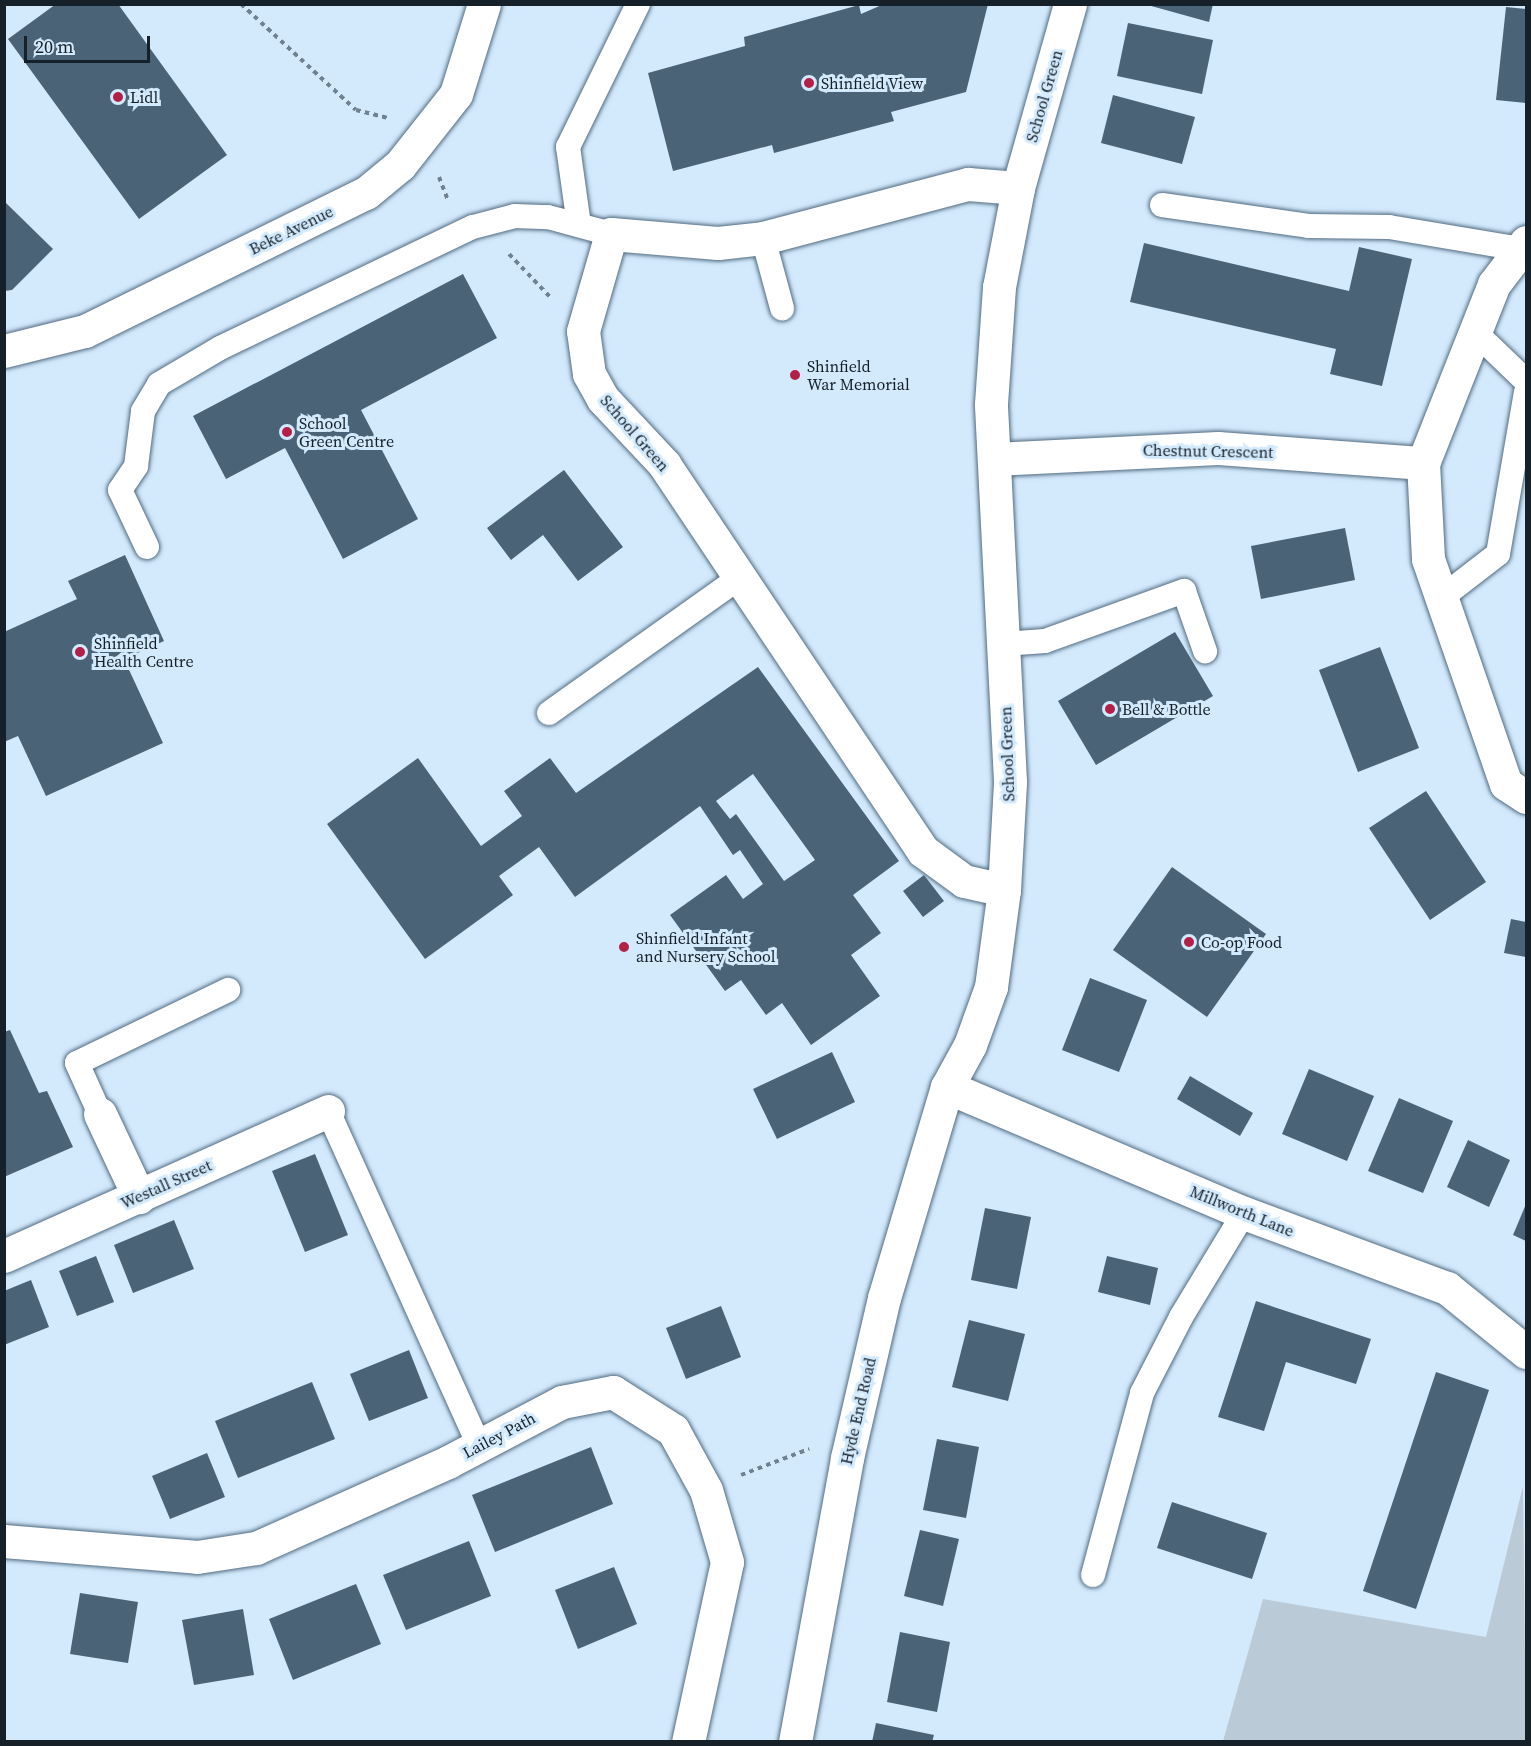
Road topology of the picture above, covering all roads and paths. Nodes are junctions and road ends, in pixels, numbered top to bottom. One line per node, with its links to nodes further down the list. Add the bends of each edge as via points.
1 (241, 4): 5 (path, via 356,110 398,121)
2 (484, 4): 5 (street, Beke Avenue, via 456,94)
3 (638, 4): 9 (lane, via 568,147)
4 (1070, 4): 6 (street, School Green)
5 (423, 138): 7 (path); 17 (street, Beke Avenue, via 400,165 366,193 84,331)
6 (1018, 188): 11 (street, via 968,184); 20 (street, School Green, via 999,287 991,404)
7 (450, 204)
8 (1162, 205): 12 (lane, via 1309,226 1389,227)
9 (579, 225): 10 (lane); 22 (lane, via 515,216 473,227 219,348 159,384 143,411 136,465 120,490)
10 (610, 234): 11 (street, via 718,243); 15 (street, School Green)
11 (763, 238): 14 (lane)
12 (1524, 245): 16 (street, via 1494,284)
13 (503, 250): 15 (path, via 519,260)
14 (782, 308)
15 (583, 331): 23 (street, School Green, via 589,374 603,399 665,465)
16 (1475, 332): 18 (lane); 21 (street)
17 (4, 351)
18 (1527, 381)
19 (1527, 392): 24 (lane, via 1498,554)
20 (994, 459): 21 (street, Chestnut Crescent, via 1218,448); 25 (street, School Green)
21 (1423, 463): 24 (street, via 1428,559)
22 (147, 547)
23 (742, 576): 27 (lane); 29 (street, School Green, via 923,851 964,881)
24 (1441, 598): 28 (street, via 1506,784)
25 (1003, 644): 26 (lane, via 1045,641 1184,591); 29 (street, School Green, via 1010,782)
26 (1205, 651)
27 (549, 713)
28 (1527, 797)
29 (1004, 890): 31 (street, School Green, via 991,987 970,1045)
30 (228, 990): 33 (lane, via 77,1063)
31 (947, 1087): 35 (street, Millworth Lane); 39 (street, Hyde End Road, via 884,1298)
32 (328, 1111): 34 (street, Westall Street); 38 (lane)
33 (100, 1114): 34 (street)
34 (139, 1197): 36 (street, Westall Street)
35 (1244, 1213): 37 (street, Millworth Lane, via 1447,1288); 42 (lane, via 1181,1317 1142,1393)
36 (4, 1256)
37 (1527, 1352)
38 (478, 1446): 40 (street, Lailey Path, via 562,1402 613,1392 673,1430); 41 (street, Lailey Path, via 256,1548 197,1557)
39 (847, 1458): 40 (path, via 804,1448); 44 (street, Hyde End Road)
40 (706, 1490): 43 (street, Lailey Path, via 727,1562)
41 (4, 1541)
42 (1093, 1575)
43 (688, 1742)
44 (795, 1742)

